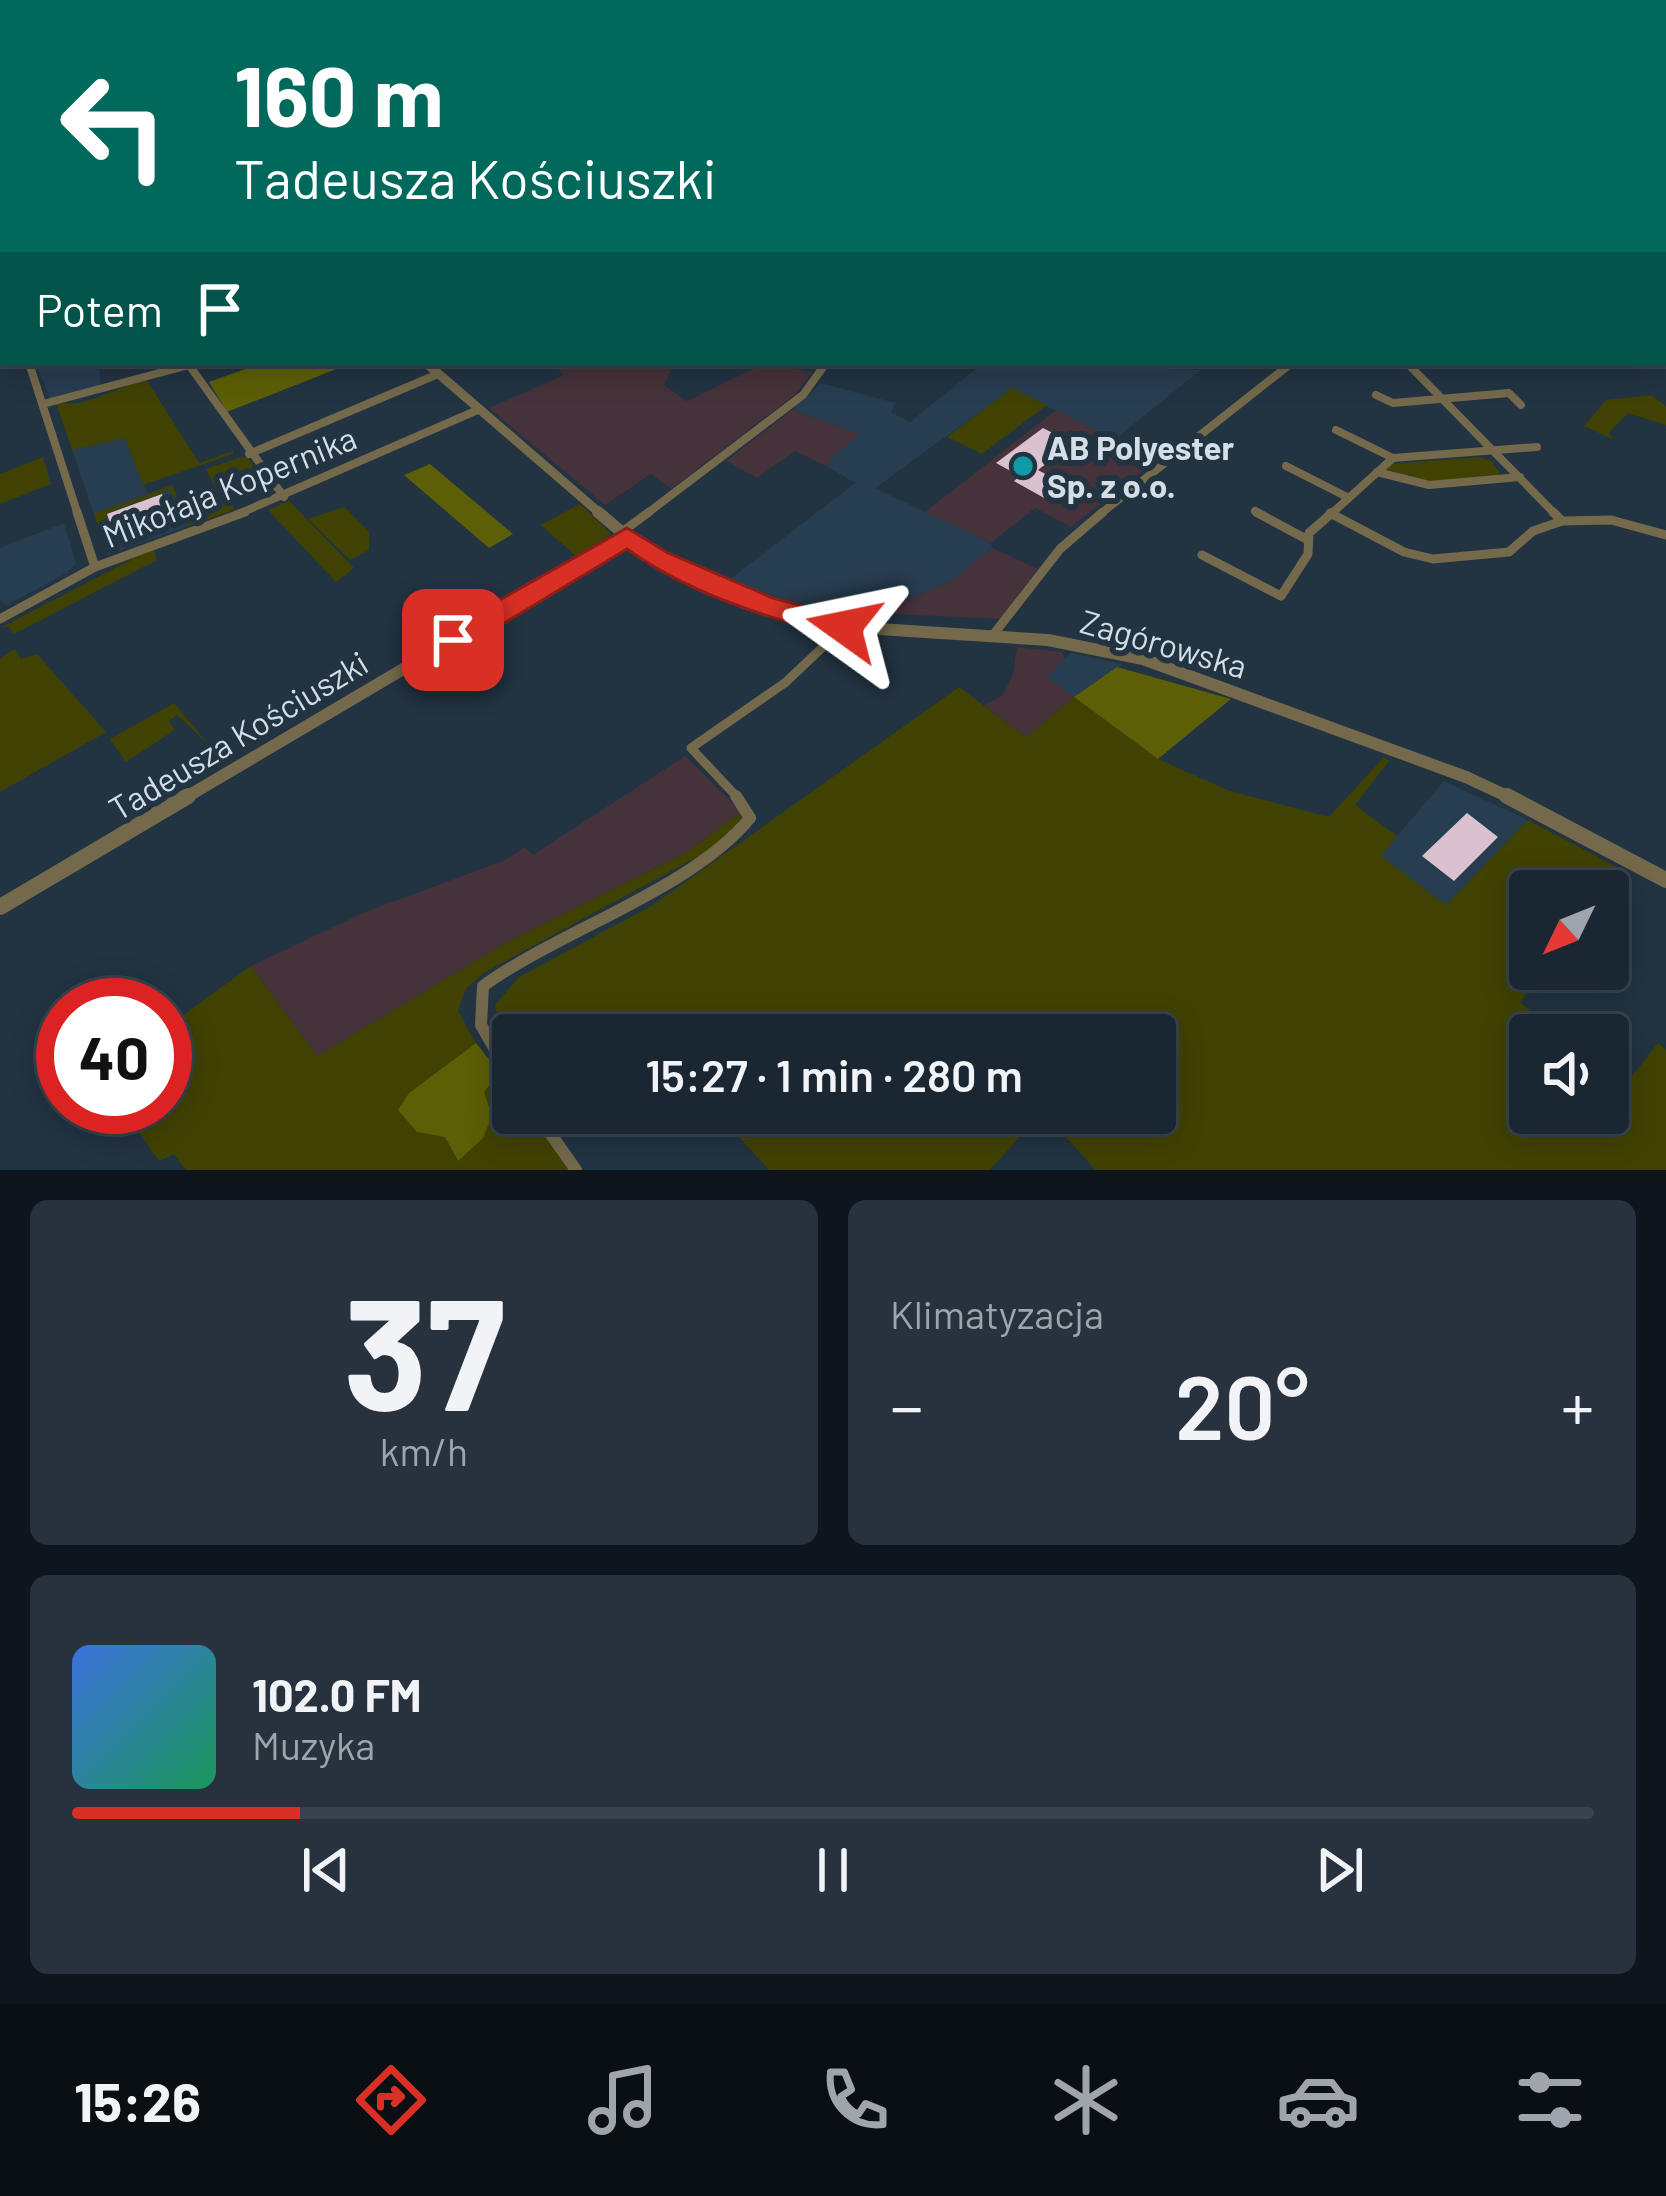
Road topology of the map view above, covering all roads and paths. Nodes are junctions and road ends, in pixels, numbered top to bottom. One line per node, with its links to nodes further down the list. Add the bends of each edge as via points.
1 (30, 366): 11 (street)
2 (182, 366): 11 (street)
3 (190, 366): 17 (street)
4 (429, 366): 8 (street, Zagórowska)
5 (824, 366): 27 (street, via 803,395)
6 (1288, 366): 34 (street, via 1085,525)
7 (1410, 366): 10 (street)
8 (438, 374): 13 (street, Zagórowska); 17 (street)
9 (1376, 395): 10 (street, via 1393,403)
10 (1443, 399): 12 (street, via 1509,393); 16 (street)
11 (43, 404): 31 (street)
12 (1521, 404)
13 (480, 410): 23 (street, Mikołaja Kopernika); 27 (street, Zagórowska)
14 (1336, 430): 18 (street)
15 (1537, 448): 16 (street)
16 (1494, 452): 18 (street); 21 (street)
17 (249, 454): 23 (street)
18 (1393, 458): 20 (street)
19 (1286, 466): 22 (street)
20 (1377, 472): 21 (street, via 1431,487); 22 (street)
21 (1520, 477): 26 (street)
22 (1347, 496): 25 (street)
23 (284, 497): 31 (street, Mikołaja Kopernika)
24 (1255, 512): 29 (street)
25 (1330, 513): 26 (street, via 1432,560 1509,552 1533,531); 29 (street)
26 (1562, 521): 28 (street, via 1611,520)
27 (625, 534): 33 (street, Zagórowska, via 659,559 754,602); 36 (street, Tadeusza Kościuszki)
28 (1666, 535)
29 (1308, 540): 30 (street, via 1281,596)
30 (1202, 555)
31 (95, 567): 32 (street, Mikołaja Kopernika)
32 (0, 619)
33 (844, 627): 34 (street, Zagórowska); 37 (street, via 786,682 692,748 748,808 739,834 483,986 479,1031)
34 (993, 635): 35 (street, Zagórowska, via 1119,652 1226,686 1494,789)
35 (1666, 880)
36 (0, 907)
37 (492, 1050)
38 (551, 1134): 39 (street)
39 (576, 1170)

